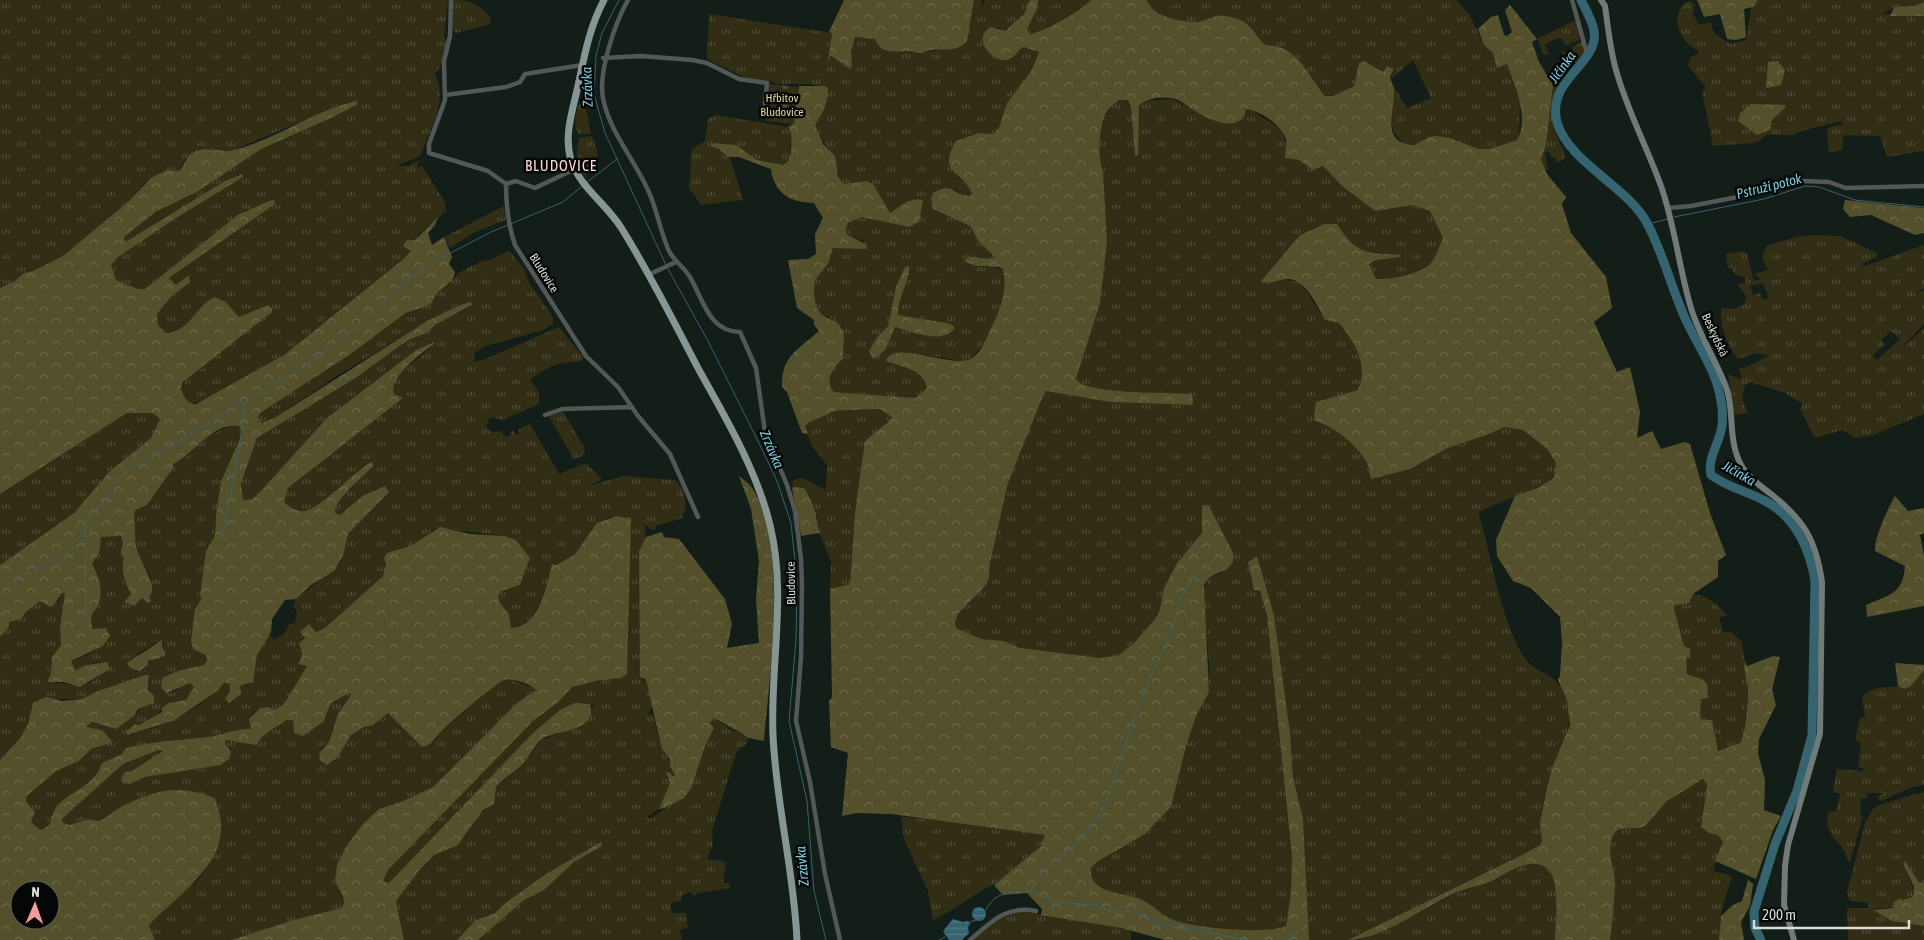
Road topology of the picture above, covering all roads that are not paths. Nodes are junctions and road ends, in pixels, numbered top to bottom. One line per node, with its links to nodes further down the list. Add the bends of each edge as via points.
1 (451, 0): 9 (street, via 450,36 444,61)
2 (604, 0): 8 (main road, via 592,24)
3 (628, 0): 7 (street, Bludovice, via 616,21)
4 (1572, 0): 6 (street)
5 (1601, 0): 14 (street, Beskydská, via 1605,6 1616,70)
6 (1586, 50)
7 (606, 58): 10 (street, via 642,56 707,63 739,79 767,83); 15 (street, Bludovice, via 602,78 606,108 648,190)
8 (582, 65): 9 (street, via 525,74 520,82 501,88); 11 (main road, via 568,135)
9 (445, 95): 12 (street, via 429,153 488,172)
10 (765, 106)
11 (575, 169): 12 (street, via 535,188 516,181); 16 (main road, via 584,185 616,220)
12 (506, 184): 17 (street, Bludovice, via 509,230 515,245 586,356 618,387)
13 (1924, 186): 14 (street, via 1846,188 1829,182 1802,181 1763,192)
14 (1668, 210): 24 (street, Beskydská, via 1692,310 1727,390 1731,431 1742,466 1805,526 1815,544 1822,582 1820,734 1785,866 1784,905)
15 (674, 263): 16 (street); 22 (street, Bludovice, via 683,267 714,321 724,329 740,332 756,368 765,432 795,511 802,584 796,721)
16 (648, 275): 21 (main road, via 738,445 770,523 778,599 774,747)
17 (632, 407): 18 (street, via 562,409); 19 (street, Bludovice, via 676,464)
18 (545, 415)
19 (698, 517)
20 (1036, 912): 23 (street, via 1026,909 1005,913)
21 (797, 940)
22 (840, 940)
23 (970, 940)
24 (1794, 940)

